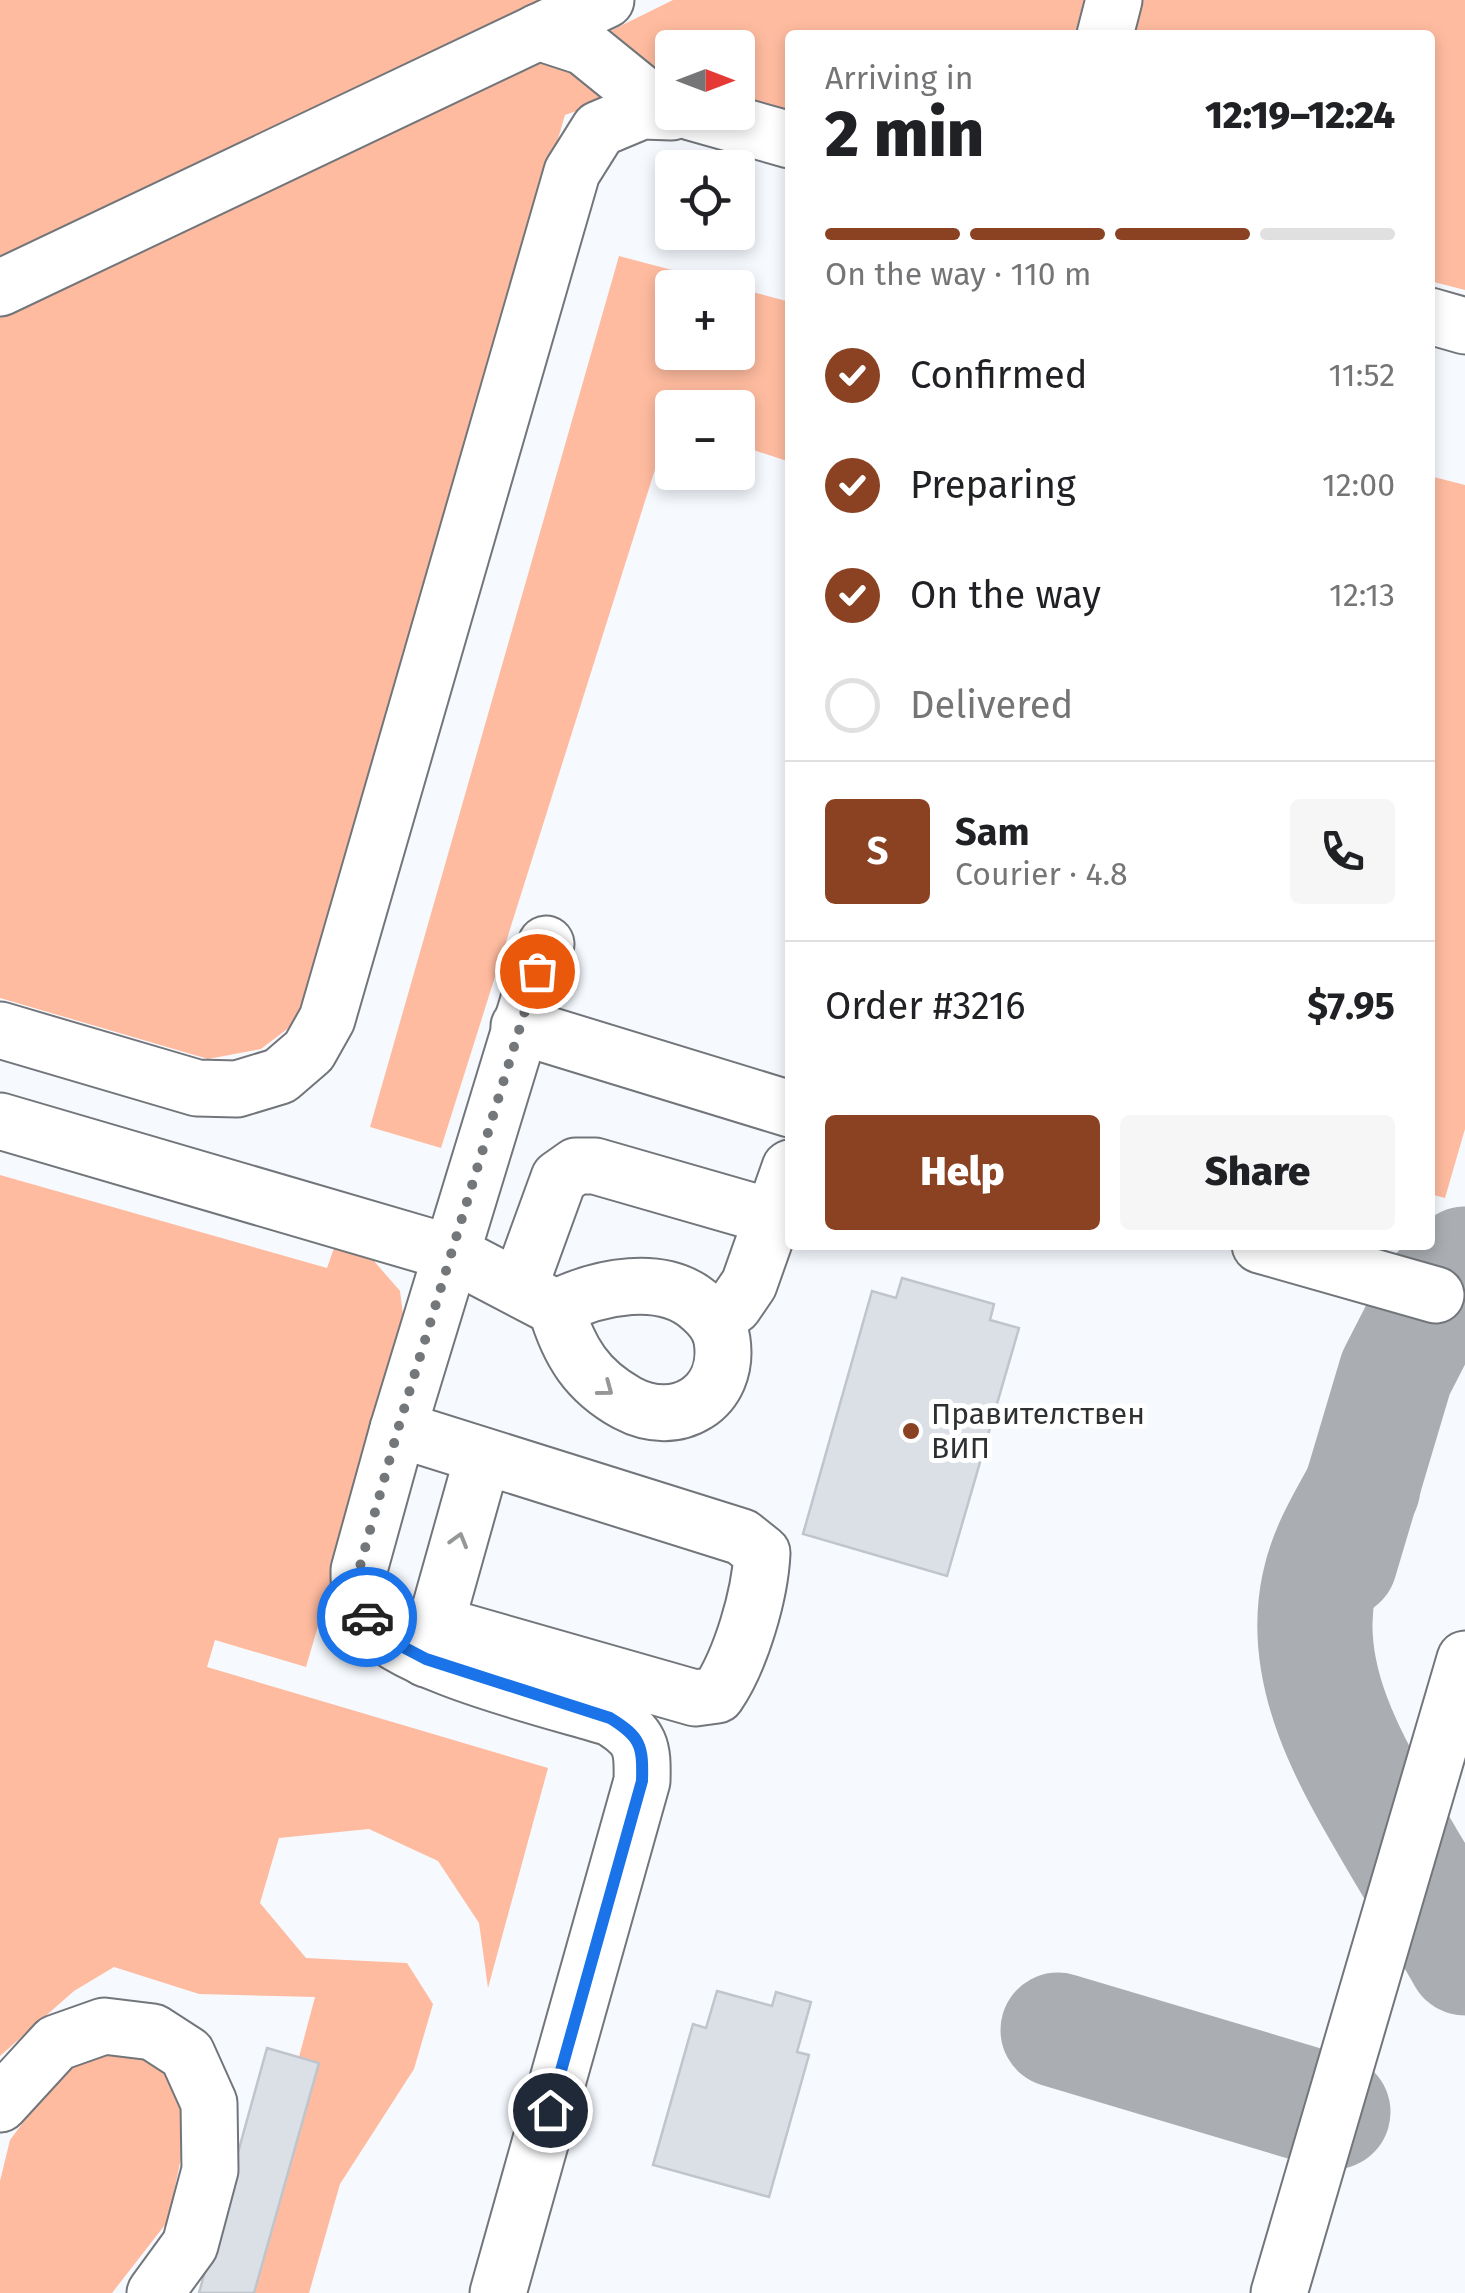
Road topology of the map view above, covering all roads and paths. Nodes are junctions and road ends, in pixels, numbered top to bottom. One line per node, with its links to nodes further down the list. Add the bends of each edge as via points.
1 (606, 0): 4 (street)
2 (1114, 0): 3 (street)
3 (1106, 30)
4 (538, 32): 5 (street, via 584,47); 9 (street)
5 (655, 98)
6 (655, 111): 14 (street, via 599,129 572,172 327,1019 309,1052 280,1076 237,1089 196,1088)
7 (749, 130): 8 (street)
8 (785, 139)
9 (0, 288)
10 (1435, 317): 11 (street)
11 (1465, 326)
12 (546, 944): 13 (street)
13 (519, 1026): 15 (street); 19 (street)
14 (0, 1030)
15 (785, 1107)
16 (0, 1121): 19 (street)
17 (781, 1192): 21 (street, via 576,1166 559,1178); 22 (street, via 749,1284 734,1306)
18 (1278, 1250): 20 (street)
19 (451, 1253): 21 (street); 23 (street)
20 (1436, 1295)
21 (538, 1298): 22 (street, via 638,1287 671,1291); 22 (street, one-way to 22, via 603,1390 658,1414 696,1406 712,1390 722,1338)
22 (713, 1318)
23 (398, 1429): 24 (street); 25 (street, via 359,1570 359,1594 367,1617 386,1638)
24 (483, 1456): 25 (street, one-way to 24); 25 (street, via 742,1537 762,1553 761,1577 731,1676 718,1696 695,1698)
25 (431, 1641): 29 (street, via 610,1718 633,1732 643,1753 642,1781)
26 (1465, 1659): 30 (street)
27 (0, 2104): 28 (street, via 56,2044 104,2026 153,2032 188,2054 208,2103 210,2170 190,2245)
28 (154, 2293)
29 (498, 2293)
30 (1279, 2293)

